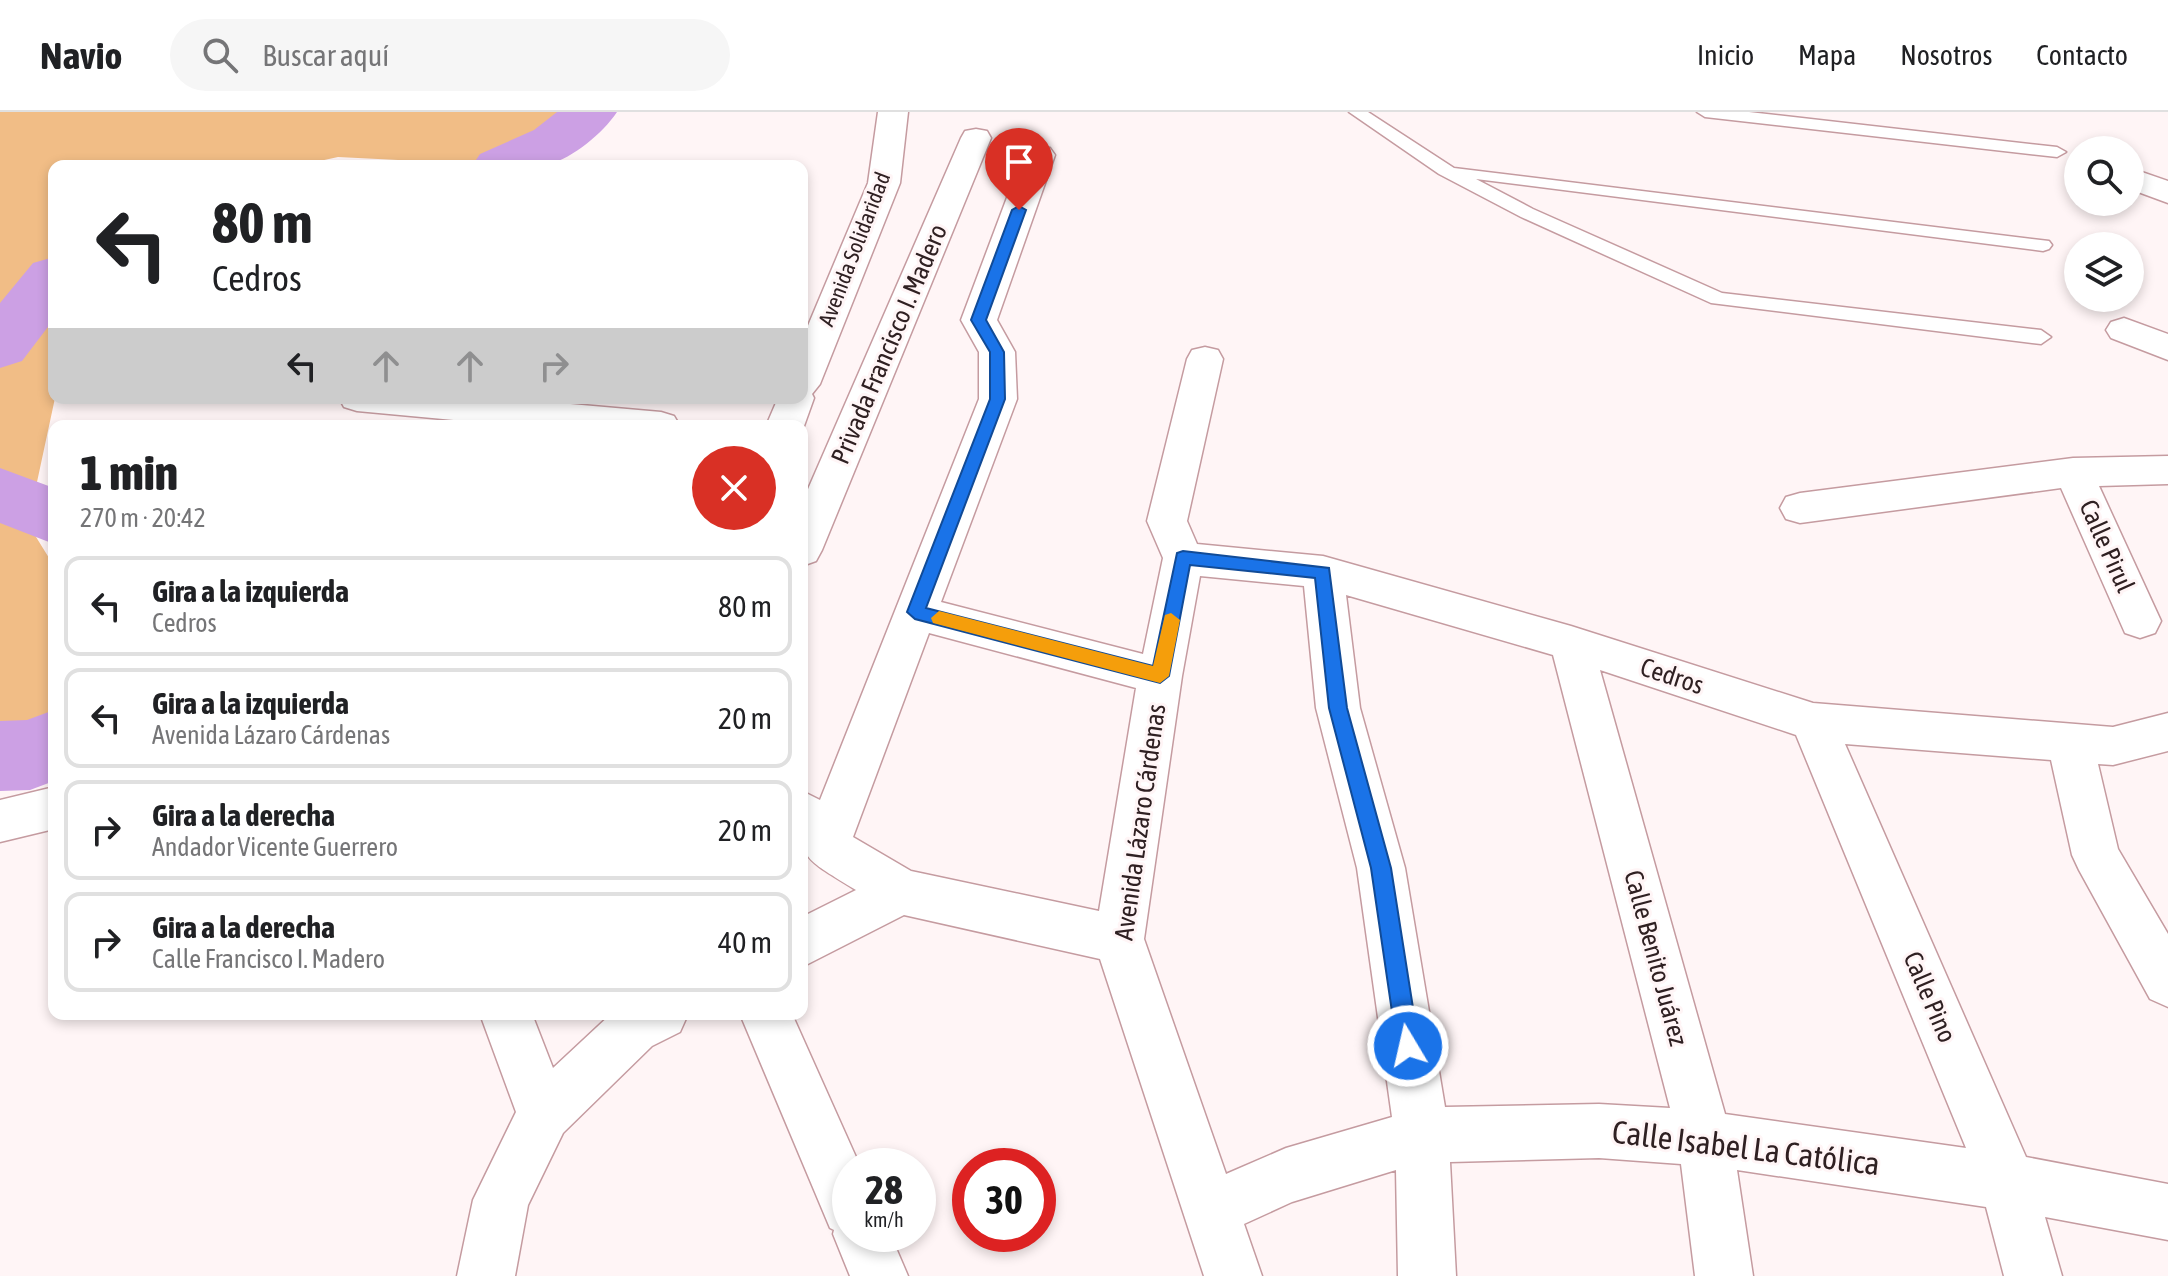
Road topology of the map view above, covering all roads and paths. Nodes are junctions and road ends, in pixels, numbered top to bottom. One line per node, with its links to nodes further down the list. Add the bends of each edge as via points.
1 (893, 112): 15 (street, Avenida Solidaridad, via 884,183)
2 (1357, 112): 7 (lane)
3 (1705, 112): 5 (lane)
4 (976, 138): 21 (street, Privada Francisco I. Madero)
5 (2057, 152)
6 (1039, 155): 24 (street, via 979,320 997,352 998,399)
7 (1445, 170): 10 (lane); 12 (lane, via 1718,299)
8 (2144, 183): 9 (street)
9 (2168, 193)
10 (2043, 245)
11 (2124, 330): 13 (street)
12 (2041, 337)
13 (2168, 348)
14 (1205, 359): 22 (street, via 1167,521)
15 (808, 369)
16 (422, 404): 17 (street)
17 (596, 420)
18 (2168, 470): 19 (street)
19 (2073, 472): 20 (street); 25 (street, Calle Pirul)
20 (1800, 508)
21 (808, 536)
22 (1183, 558): 23 (street, Cedros); 27 (street, Avenida Lázaro Cárdenas)
23 (1323, 572): 26 (street, Cedros); 42 (street, via 1338,708 1381,868)
24 (915, 612): 27 (street); 33 (street)
25 (2140, 621)
26 (1571, 643): 28 (street, Cedros); 43 (street, Calle Benito Juárez)
27 (1160, 676): 35 (street, Avenida Lázaro Cárdenas)
28 (1813, 722): 30 (street, Cedros); 45 (street, Calle Pino)
29 (2168, 732): 30 (street, Cedros, via 2113,746)
30 (2070, 744): 37 (street, via 2096,855)
31 (48, 809): 32 (street)
32 (0, 821)
33 (814, 829): 34 (street)
34 (901, 892): 35 (street); 36 (street)
35 (1119, 939): 46 (street, Avenida Lázaro Cárdenas)
36 (808, 940)
37 (2168, 982)
38 (508, 1020): 41 (street)
39 (650, 1020): 41 (street, via 634,1028)
40 (769, 1020): 44 (street)
41 (544, 1114): 49 (street, via 501,1200)
42 (1422, 1135): 43 (street, Calle Isabel La Católica, via 1599,1131); 46 (street, Calle Isabel La Católica, via 1286,1176); 52 (street)
43 (1705, 1138): 45 (street, Calle Isabel La Católica); 53 (street, Calle Benito Juárez)
44 (832, 1166)
45 (2008, 1182): 47 (street, Calle Isabel La Católica); 54 (street, Calle Pino)
46 (1209, 1211): 51 (street, Avenida Lázaro Cárdenas)
47 (2168, 1212)
48 (869, 1252): 50 (street)
49 (486, 1276)
50 (879, 1276)
51 (1233, 1276)
52 (1427, 1276)
53 (1724, 1276)
54 (2033, 1276)

